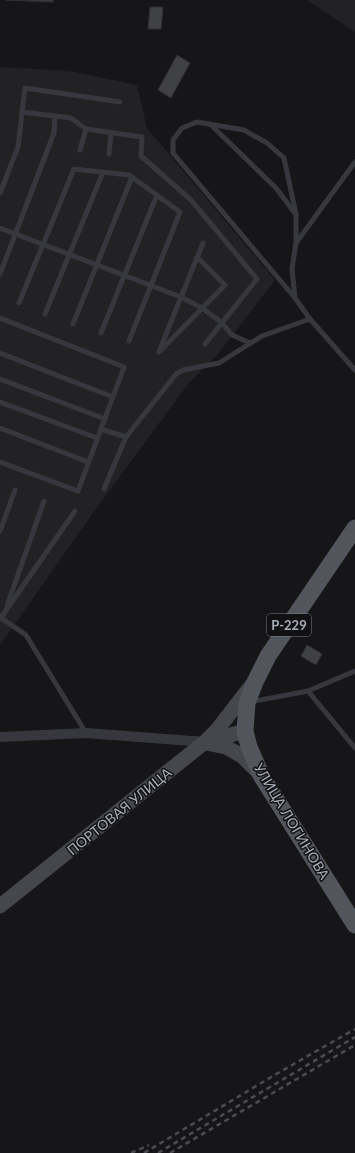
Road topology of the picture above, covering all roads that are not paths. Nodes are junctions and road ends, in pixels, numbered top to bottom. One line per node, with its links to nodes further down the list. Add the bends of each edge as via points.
1 (120, 102): 2 (lane, via 25,88)
2 (22, 112): 3 (lane); 12 (lane, via 18,147)
3 (55, 117): 5 (lane, via 71,118); 16 (lane, via 54,133)
4 (210, 124): 14 (lane, via 276,188); 14 (lane, via 244,130 267,143 284,158); 27 (lane, via 197,122 182,128 174,140 173,153)
5 (86, 129): 6 (lane); 7 (lane)
6 (112, 133): 8 (lane); 33 (lane, via 142,136 140,156 191,200 257,279)
7 (80, 150)
8 (109, 154)
9 (355, 162): 18 (lane)
10 (103, 172): 11 (lane); 19 (lane, via 74,169); 20 (lane)
11 (132, 177): 13 (lane); 22 (lane)
12 (0, 193)
13 (157, 195): 24 (lane); 25 (lane, via 180,212)
14 (296, 214): 18 (lane)
15 (0, 228): 16 (lane)
16 (15, 234): 19 (lane); 23 (lane)
17 (203, 243): 21 (lane)
18 (296, 243): 27 (lane, via 292,269)
19 (43, 244): 20 (lane); 28 (lane)
20 (70, 254): 22 (lane); 30 (lane)
21 (197, 257): 26 (lane); 29 (lane, via 225,285)
22 (97, 265): 24 (lane); 34 (lane)
23 (0, 274)
24 (125, 275): 25 (lane); 35 (lane)
25 (151, 285): 26 (lane); 36 (lane)
26 (181, 297): 29 (lane); 29 (lane, via 159,352)
27 (295, 298): 32 (lane)
28 (19, 303)
29 (202, 308): 33 (lane)
30 (45, 314)
31 (0, 318): 42 (lane, via 124,367)
32 (310, 319): 37 (lane, via 262,336); 40 (lane)
33 (222, 323): 37 (lane, via 232,335); 38 (lane)
34 (72, 324)
35 (101, 333)
36 (130, 341)
37 (250, 343): 47 (lane, via 218,363 183,370 176,374)
38 (205, 344)
39 (0, 353): 42 (lane)
40 (355, 370)
41 (0, 379): 44 (lane)
42 (113, 396): 44 (lane)
43 (0, 402): 48 (lane)
44 (105, 419): 46 (lane)
45 (0, 428): 50 (lane)
46 (101, 429): 47 (lane); 48 (lane)
47 (126, 437): 51 (lane)
48 (98, 438): 50 (lane)
49 (0, 462): 50 (lane, via 78,491)
50 (88, 462)
51 (104, 489)
52 (15, 490): 56 (lane)
53 (44, 501): 57 (lane)
54 (75, 511): 57 (lane)
55 (355, 528): 60 (main road, УЛИЦА ЛОГИНОВА / Р-229, via 268,656)
56 (0, 531)
57 (5, 612): 58 (lane)
58 (0, 618): 64 (lane, via 26,635)
59 (355, 670): 61 (lane)
60 (255, 682): 62 (main road, УЛИЦА ЛОГИНОВА / Р-229); 66 (street)
61 (308, 691): 62 (lane); 67 (lane)
62 (247, 702): 63 (main road, УЛИЦА ЛОГИНОВА / Р-229)
63 (245, 731): 66 (street, ПОРТОВАЯ УЛИЦА); 68 (main road, УЛИЦА ЛОГИНОВА / Р-229)
64 (86, 733): 65 (street); 66 (street)
65 (0, 737)
66 (205, 742): 68 (street, via 242,756); 69 (street, ПОРТОВАЯ УЛИЦА)
67 (355, 748)
68 (262, 777): 70 (main road, УЛИЦА ЛОГИНОВА / Р-229)
69 (0, 906)
70 (355, 925)

